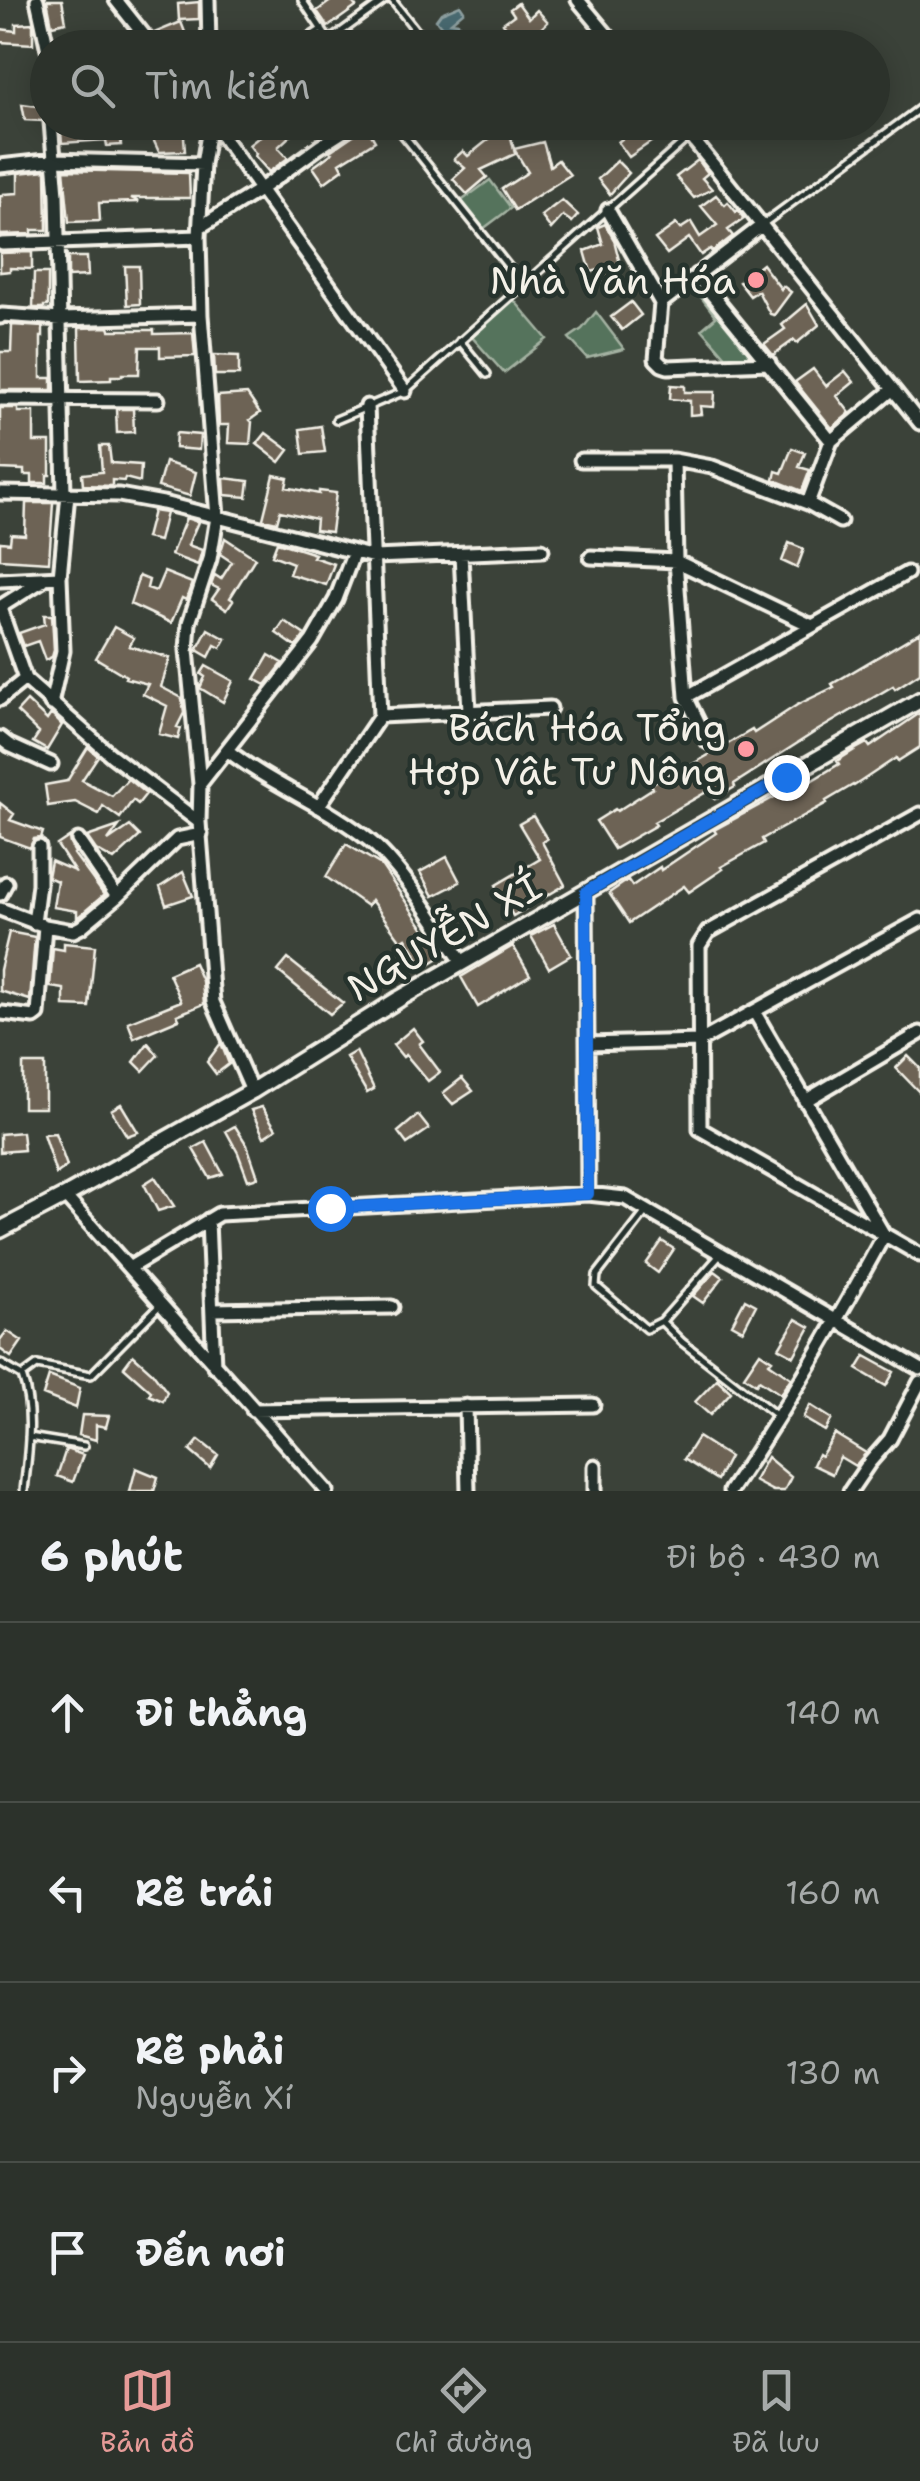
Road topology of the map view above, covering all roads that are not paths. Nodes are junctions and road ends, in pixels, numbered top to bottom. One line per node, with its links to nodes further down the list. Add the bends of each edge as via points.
1 (37, 0): 8 (street)
2 (116, 0): 9 (street)
3 (208, 0): 10 (street)
4 (302, 0): 7 (lane)
5 (389, 0): 11 (lane); 12 (lane)
6 (578, 0): 13 (street)
7 (322, 29)
8 (44, 30)
9 (140, 30)
10 (209, 30)
11 (345, 30)
12 (415, 30)
13 (603, 30)
14 (920, 108): 15 (lane)
15 (890, 130)
16 (52, 140): 24 (street)
17 (208, 140): 25 (street)
18 (224, 140): 27 (street)
19 (329, 140): 27 (street)
20 (407, 140): 34 (lane)
21 (686, 140): 28 (lane)
22 (693, 140): 29 (street)
23 (877, 140): 29 (lane)
24 (54, 160): 25 (street); 26 (street); 32 (street)
25 (203, 164): 30 (street)
26 (0, 166)
27 (261, 190): 30 (street); 43 (street)
28 (608, 210): 34 (lane); 35 (street)
29 (761, 226): 33 (street); 42 (street)
30 (200, 232): 32 (street); 36 (street)
31 (2, 244): 32 (street)
32 (58, 244): 38 (street)
33 (696, 275): 35 (street); 40 (street)
34 (522, 285): 39 (lane)
35 (661, 303): 40 (street, via 656,359 662,365)
36 (201, 315): 38 (street); 56 (street)
37 (0, 317): 38 (street)
38 (61, 319): 45 (street)
39 (460, 341): 41 (lane); 43 (lane)
40 (768, 363): 50 (street)
41 (487, 374)
42 (892, 389): 49 (street); 50 (street)
43 (405, 391): 47 (lane)
44 (0, 399): 45 (street)
45 (62, 400): 46 (street); 54 (street)
46 (158, 400)
47 (367, 406): 48 (lane); 61 (street)
48 (336, 420)
49 (920, 423)
50 (831, 441): 55 (street)
51 (581, 460): 52 (street)
52 (674, 460): 55 (street); 63 (street)
53 (0, 494): 54 (street)
54 (66, 494): 56 (street, via 119,496); 65 (street)
55 (808, 503): 57 (street)
56 (217, 517): 59 (street); 81 (street, via 187,650)
57 (840, 522)
58 (542, 550): 60 (street)
59 (354, 552): 61 (street); 79 (street, via 312,641)
60 (461, 554): 61 (street); 75 (street)
61 (374, 557): 76 (street)
62 (591, 557): 63 (street)
63 (676, 560): 68 (street); 70 (street)
64 (907, 573): 68 (street)
65 (53, 578): 66 (street); 67 (street); 73 (street, via 63,650)
66 (0, 580)
67 (0, 608): 69 (street)
68 (812, 626): 70 (street)
69 (24, 679): 71 (street); 73 (street)
70 (686, 698): 78 (street)
71 (0, 700)
72 (920, 700): 87 (street, NGUYỄN XÍ)
73 (51, 704): 84 (street)
74 (550, 708): 75 (street)
75 (468, 712): 76 (street)
76 (380, 716): 82 (street)
77 (0, 738): 80 (street)
78 (708, 742)
79 (227, 750): 81 (street); 82 (street)
80 (51, 764)
81 (200, 784): 84 (street)
82 (318, 807): 92 (street, via 372,842)
83 (920, 814): 96 (street, via 708,932 700,946)
84 (200, 828): 88 (street, via 177,840); 98 (street, via 213,1002)
85 (78, 840): 88 (street)
86 (40, 847): 91 (street)
87 (586, 892): 92 (street, NGUYỄN XÍ); 97 (street)
88 (117, 897): 91 (street, via 73,931)
89 (0, 909): 91 (street)
90 (920, 920): 94 (street)
91 (39, 924): 93 (street, via 38,1014)
92 (463, 962): 98 (street, NGUYỄN XÍ)
93 (2, 1013)
94 (755, 1013): 96 (street); 99 (street)
95 (920, 1033): 99 (street)
96 (700, 1041): 97 (street); 105 (street, via 700,1129)
97 (587, 1044): 100 (street)
98 (252, 1092): 101 (street, NGUYỄN XÍ)
99 (805, 1101): 105 (street)
100 (588, 1194): 102 (street, via 625,1198); 103 (street, via 219,1214)
101 (65, 1196): 104 (street, NGUYỄN XÍ); 108 (street)
102 (647, 1211): 106 (street); 113 (lane, via 597,1275 596,1286 646,1329)
103 (208, 1220): 108 (street); 111 (street)
104 (0, 1230)
105 (884, 1235): 107 (street); 112 (street)
106 (720, 1254): 112 (street); 113 (lane)
107 (920, 1255)
108 (129, 1268): 109 (street)
109 (161, 1304): 115 (street); 117 (lane, via 91,1375 37,1365)
110 (392, 1307): 111 (street)
111 (212, 1310): 115 (street)
112 (838, 1321): 116 (street); 122 (street)
113 (662, 1322): 122 (lane)
114 (0, 1362): 117 (lane)
115 (214, 1366): 121 (street)
116 (920, 1369)
117 (22, 1376): 123 (lane)
118 (920, 1382): 131 (street, via 890,1439)
119 (594, 1405): 120 (street)
120 (466, 1406): 121 (street); 128 (street)
121 (253, 1410): 127 (street)
122 (780, 1418): 130 (street)
123 (29, 1437): 124 (lane); 126 (lane)
124 (84, 1446)
125 (595, 1466): 129 (street)
126 (24, 1491)
127 (327, 1491)
128 (468, 1491)
129 (596, 1491)
130 (730, 1491)
131 (850, 1491)

